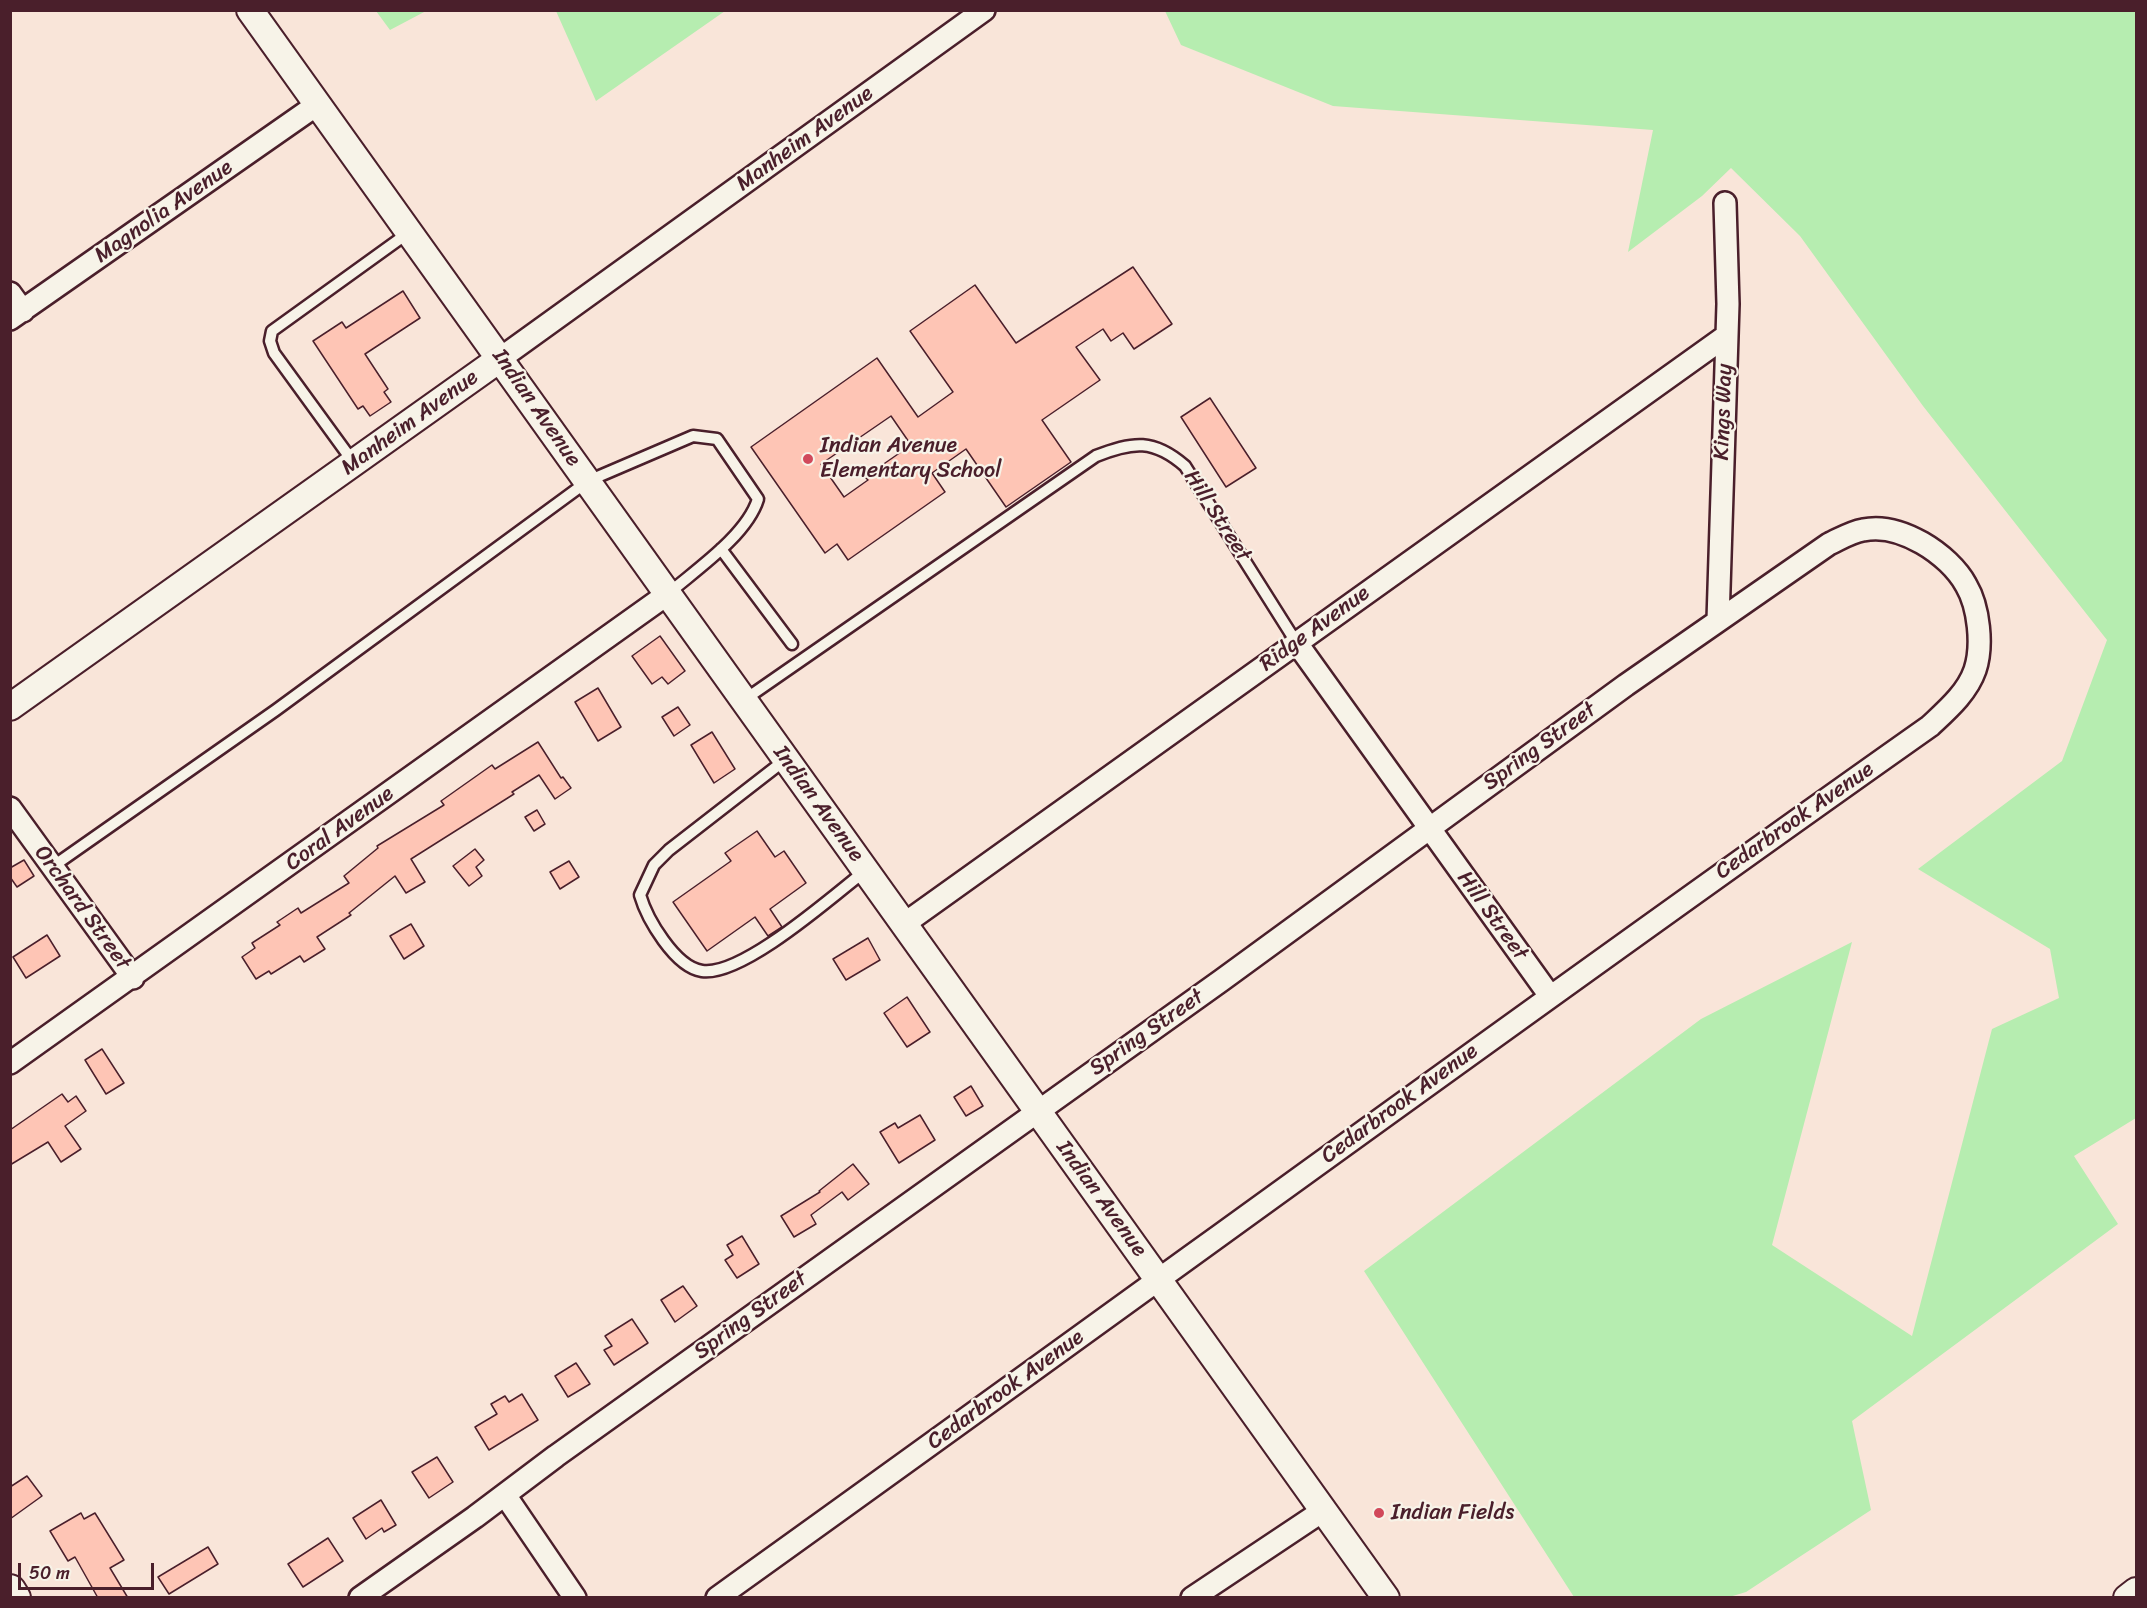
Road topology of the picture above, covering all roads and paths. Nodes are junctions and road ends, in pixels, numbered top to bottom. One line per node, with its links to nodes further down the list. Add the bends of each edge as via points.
1 (250, 10): 3 (street, Indian Avenue)
2 (984, 10): 8 (street, Manheim Avenue)
3 (318, 105): 5 (street, Indian Avenue); 6 (street, Magnolia Avenue)
4 (1725, 203): 7 (street, Kings Way)
5 (410, 232): 8 (street, Indian Avenue); 9 (lane, via 272,331 274,352)
6 (15, 308)
7 (1726, 336): 14 (street, Kings Way); 15 (street, Ridge Avenue)
8 (501, 358): 9 (street, Manheim Avenue); 10 (street, Indian Avenue)
9 (354, 463): 18 (street, Manheim Avenue)
10 (588, 481): 11 (lane, via 693,436 717,439 758,499 753,514); 13 (street, Indian Avenue); 22 (lane, via 276,710)
11 (721, 549): 13 (lane); 16 (lane)
12 (1946, 562): 14 (street, Spring Street, via 1907,535 1864,529 1829,544); 26 (street, Cedarbrook Avenue, via 1967,586 1979,644 1975,669 1954,704 1930,726)
13 (669, 593): 17 (street, Indian Avenue); 25 (street, Coral Avenue)
14 (1718, 620): 21 (street, Spring Street)
15 (1296, 642): 17 (lane, Hill Street, via 1185,466 1171,453 1138,444 1096,456); 21 (street, Hill Street); 24 (street, Ridge Avenue)
16 (792, 644)
17 (743, 700): 19 (street, Indian Avenue)
18 (10, 707)
19 (785, 759): 23 (street, Indian Avenue); 23 (lane, via 654,865 640,895 663,938 684,965 702,971 722,969 771,944)
20 (10, 808): 22 (street, Orchard Street)
21 (1429, 828): 26 (street, Hill Street); 28 (street, Spring Street)
22 (52, 867): 25 (street, Orchard Street)
23 (866, 871): 24 (street, Indian Avenue)
24 (904, 924): 28 (street, Indian Avenue)
25 (133, 978): 27 (street, Coral Avenue)
26 (1550, 996): 29 (street, Cedarbrook Avenue)
27 (10, 1064)
28 (1038, 1111): 29 (street, Indian Avenue); 30 (street, Spring Street)
29 (1159, 1279): 31 (street, Indian Avenue); 37 (street, Cedarbrook Avenue)
30 (505, 1495): 35 (street, Spring Street); 36 (street)
31 (1324, 1510): 38 (street); 39 (street, Indian Avenue)
32 (10, 1590): 34 (main road)
33 (2136, 1591): 40 (street)
34 (15, 1598)
35 (360, 1598)
36 (575, 1598)
37 (717, 1598)
38 (1192, 1598)
39 (1386, 1598)
40 (2127, 1598)

